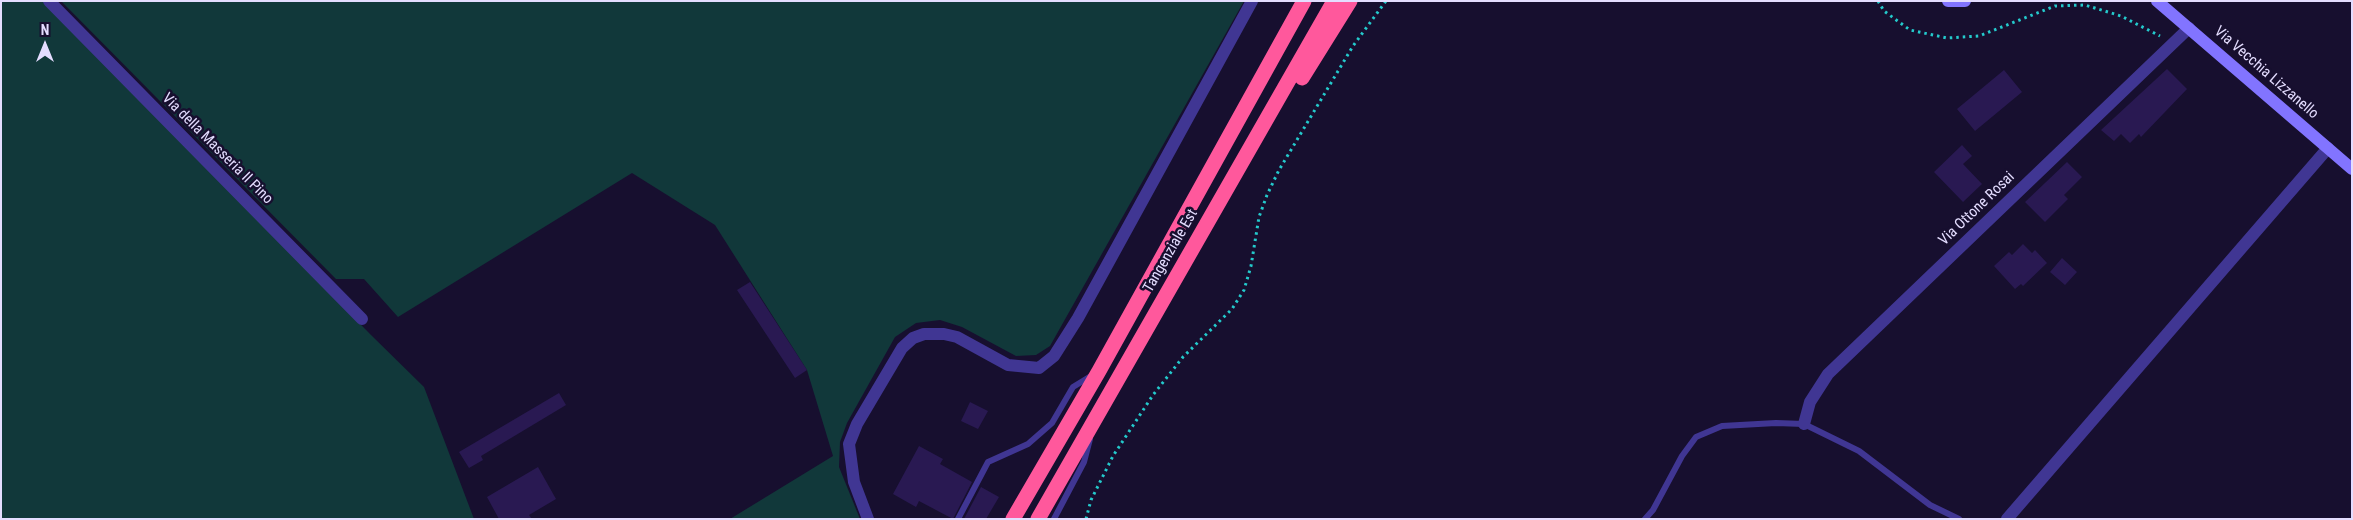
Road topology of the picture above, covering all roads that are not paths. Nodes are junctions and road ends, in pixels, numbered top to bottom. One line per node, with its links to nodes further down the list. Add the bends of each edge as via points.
1 (49, 1): 13 (street, Via della Masseria Il Pino)
2 (1252, 1): 17 (street, via 1054,356 1038,368 1008,365 958,337 944,334 924,334 912,338 902,348 856,424 849,444 854,482)
3 (1304, 1): 14 (highway, Tangenziale Est)
4 (1334, 1): 12 (highway, Tangenziale Est)
5 (1350, 1): 12 (highway, via 1234,190)
6 (1948, 1): 7 (street)
7 (1964, 1)
8 (2157, 2): 9 (street, Via Vecchia Lizzanello)
9 (2189, 28): 10 (street, Via Vecchia Lizzanello); 16 (street, Via Ottone Rosai, via 1828,374 1810,402)
10 (2328, 148): 11 (street, Via Vecchia Lizzanello); 24 (street)
11 (2352, 169)
12 (1212, 215): 15 (highway, Tangenziale Est)
13 (362, 319)
14 (1099, 371): 18 (lane, via 1073,387 1052,422 1028,444 988,462); 19 (highway, Tangenziale Est)
15 (1094, 420): 20 (highway, Tangenziale Est); 21 (lane, via 1084,462)
16 (1804, 424): 22 (lane, via 1722,426 1696,437); 23 (lane, via 1859,451 1930,505)
17 (868, 519)
18 (958, 519)
19 (1013, 519)
20 (1038, 519)
21 (1054, 519)
22 (1645, 519)
23 (1958, 519)
24 (2007, 519)

